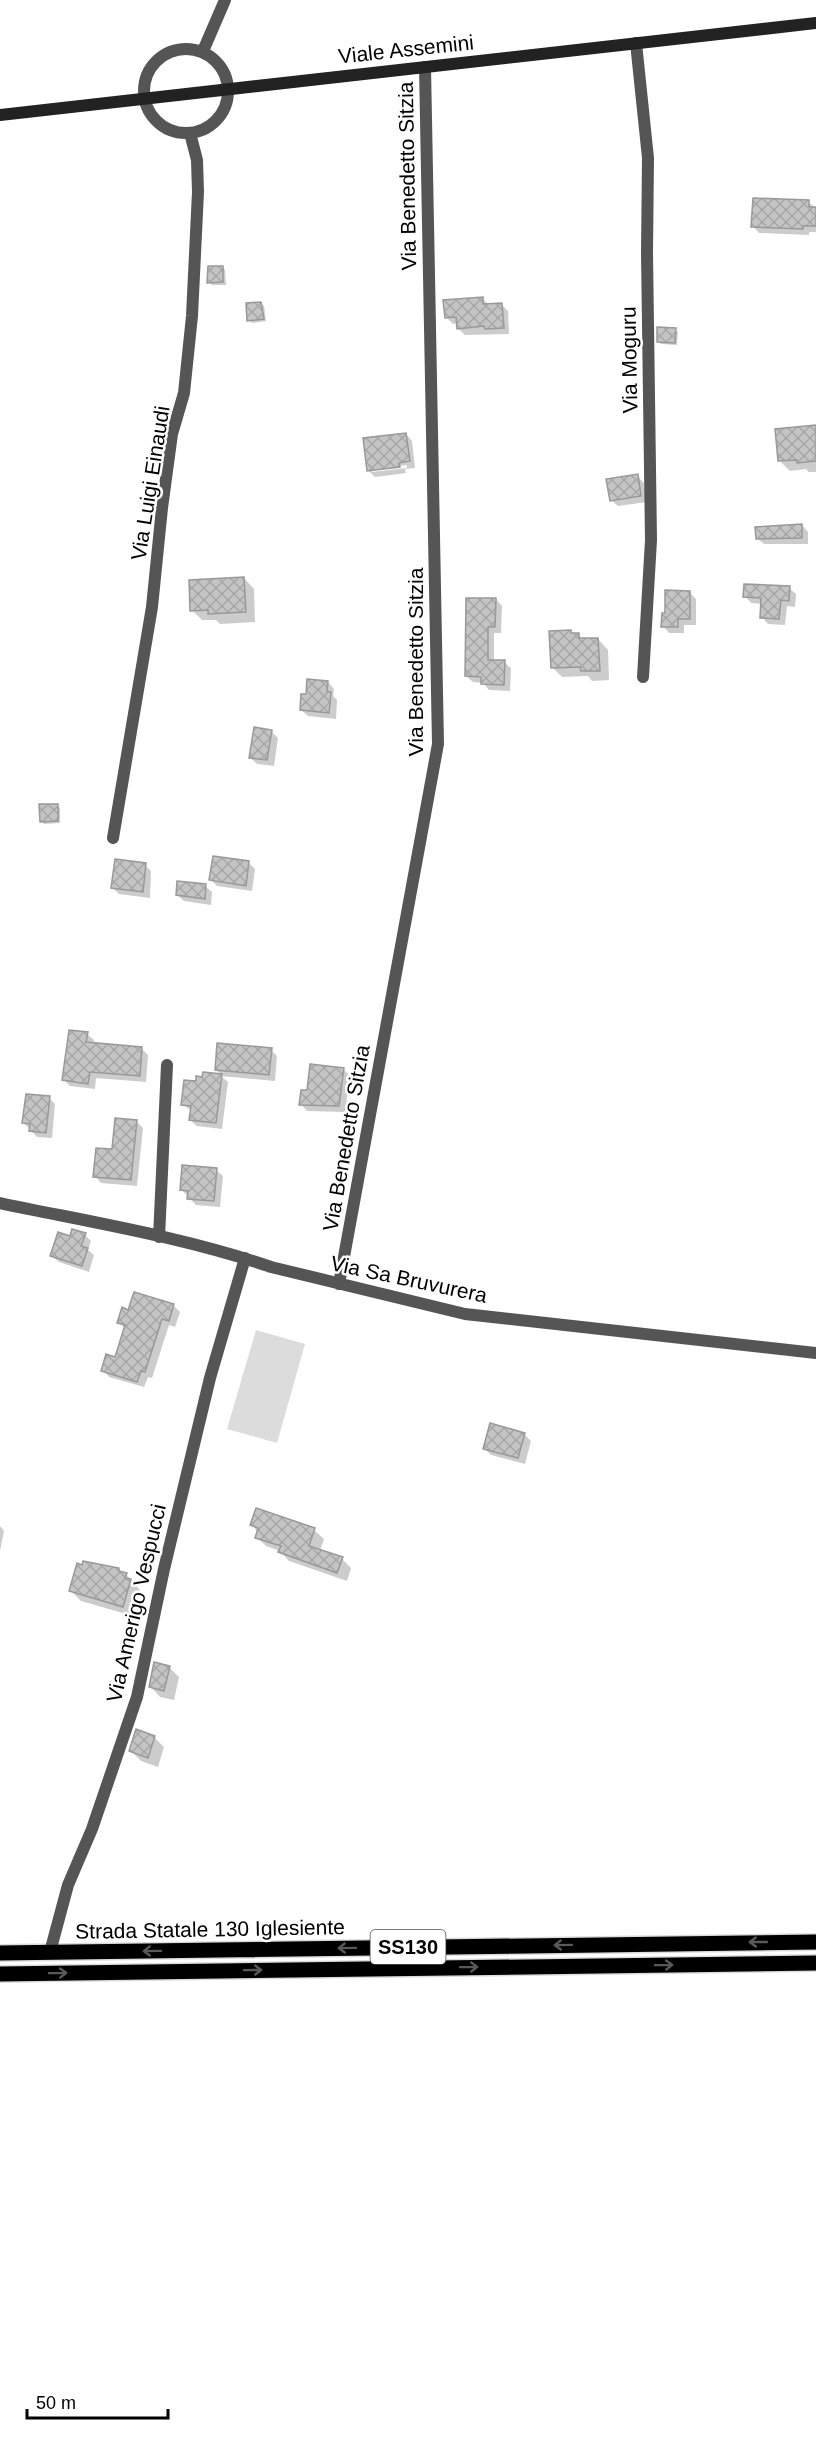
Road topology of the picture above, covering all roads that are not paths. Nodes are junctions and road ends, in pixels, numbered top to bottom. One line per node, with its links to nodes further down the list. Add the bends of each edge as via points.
1 (225, 0): 4 (street)
2 (816, 23): 3 (main road, Viale Assemini)
3 (636, 43): 5 (main road, Viale Assemini); 10 (street, Via Moguru, via 648,158 651,540)
4 (203, 51): 6 (street, via 221,66); 7 (street, via 177,49 155,62 144,86)
5 (425, 67): 6 (main road, Viale Assemini); 16 (street, Via Benedetto Sitzia, via 438,744)
6 (229, 89): 7 (main road, Viale Assemini); 9 (street, via 222,114 202,130)
7 (144, 99): 8 (main road, Viale Assemini); 9 (street, via 148,110 166,128)
8 (0, 115)
9 (190, 133): 11 (street, Via Luigi Einaudi, via 198,160 198,192 184,393 172,435 152,607)
10 (643, 677)
11 (113, 838)
12 (167, 1065): 14 (street)
13 (0, 1203): 14 (street, Via Sa Bruvurera)
14 (159, 1237): 15 (street, Via Sa Bruvurera)
15 (245, 1258): 16 (street, Via Sa Bruvurera); 19 (street, Via Amerigo Vespucci, via 207,1389 137,1697 92,1829 68,1885)
16 (339, 1284): 17 (street, Via Sa Bruvurera, via 465,1314)
17 (816, 1353)
18 (816, 1942): 19 (main road, Strada Statale 130 Iglesiente / SS130, one-way to 19)
19 (50, 1952): 20 (main road, Strada Statale 130 Iglesiente / SS130)
20 (0, 1953)
21 (816, 1963): 22 (main road, Strada Statale 130 Iglesiente / SS130, one-way to 21)
22 (0, 1974)

